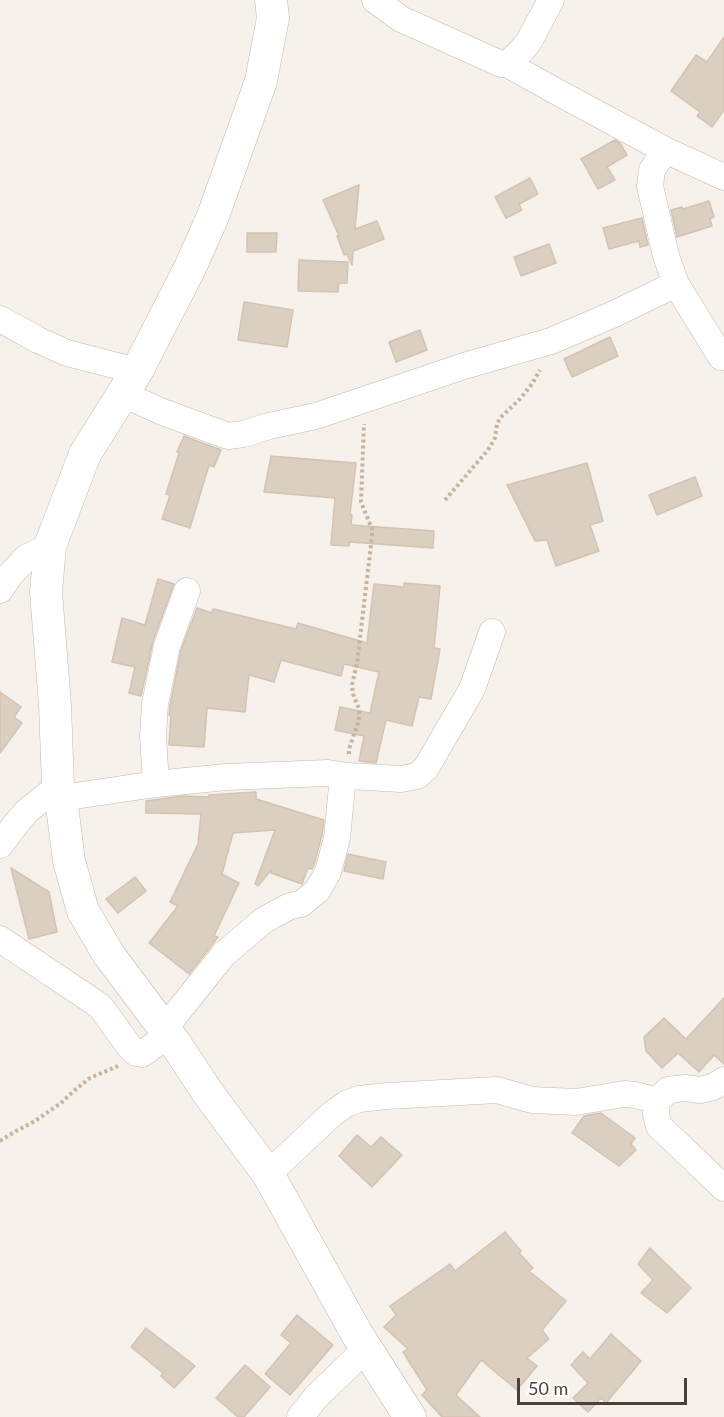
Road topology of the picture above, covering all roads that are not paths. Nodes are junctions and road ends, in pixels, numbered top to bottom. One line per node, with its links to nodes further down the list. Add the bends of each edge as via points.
1 (271, 0): 10 (street, via 273,18 261,81 213,216)
2 (375, 0): 4 (street, via 408,23)
3 (551, 0): 4 (street, via 528,43)
4 (507, 64): 5 (street)
5 (664, 150): 6 (street); 7 (street, via 652,170 650,186)
6 (724, 177)
7 (676, 284): 9 (street); 10 (street, via 551,341 316,416 228,436 160,411)
8 (0, 319): 10 (street)
9 (721, 357)
10 (130, 382): 11 (street, via 85,454)
11 (50, 546): 12 (street, via 27,558); 17 (street, via 46,592)
12 (0, 590)
13 (187, 591): 16 (street, via 167,646 154,704)
14 (492, 632): 15 (street, via 472,688 426,768 417,776 401,779)
15 (346, 776): 16 (street, via 328,773 226,777); 20 (street, via 328,872 317,891 301,904 264,920 224,954)
16 (156, 784): 17 (street)
17 (60, 792): 18 (street, via 27,811); 20 (street, via 69,861 83,910 108,955)
18 (0, 845)
19 (0, 939): 20 (street, via 100,1006 136,1053 142,1054)
20 (166, 1032): 23 (street)
21 (724, 1080): 22 (street, via 700,1090 668,1090)
22 (657, 1101): 23 (street, via 636,1095 576,1102 532,1100 497,1090 359,1099 332,1114); 24 (street, via 659,1126)
23 (268, 1174): 25 (street)
24 (724, 1188)
25 (366, 1349): 26 (street); 27 (street)
26 (300, 1417)
27 (410, 1417)

